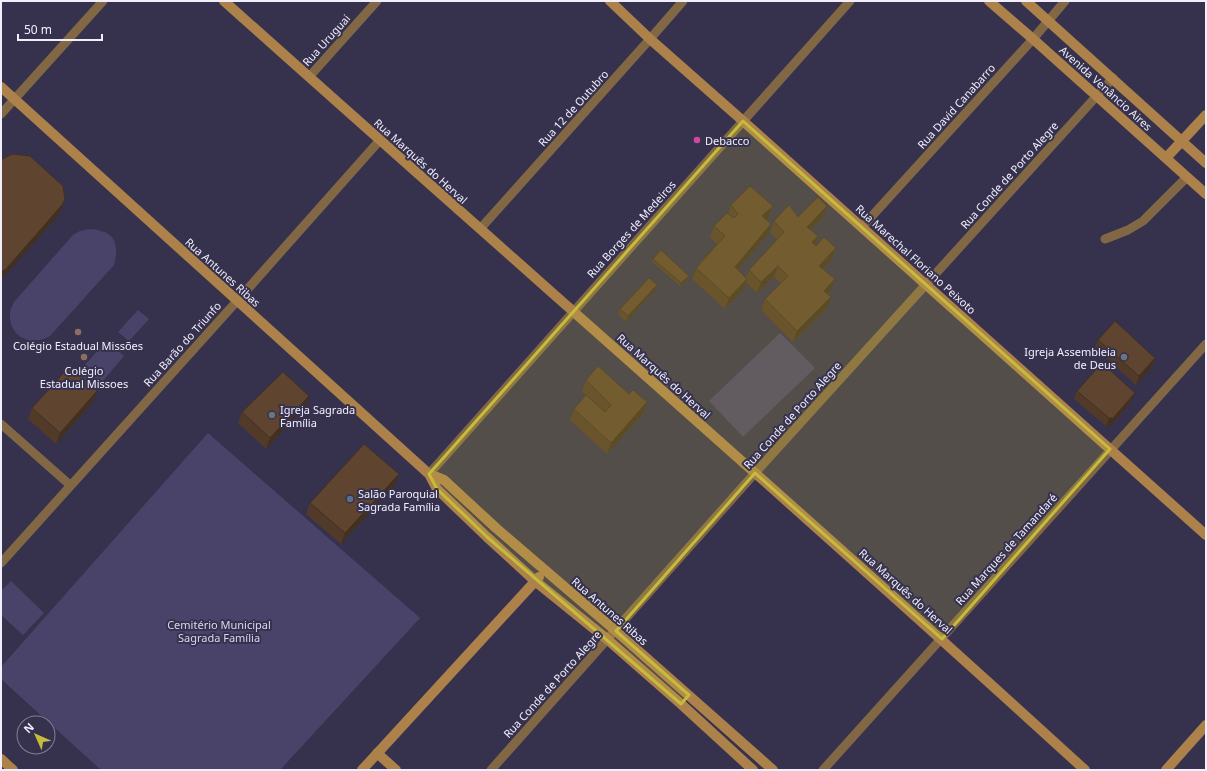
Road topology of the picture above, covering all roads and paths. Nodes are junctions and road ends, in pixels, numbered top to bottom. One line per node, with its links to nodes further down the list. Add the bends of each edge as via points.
1 (103, 1): 17 (street)
2 (224, 1): 13 (street, Rua Marquês do Herval)
3 (377, 1): 13 (street, Rua Uruguai)
4 (610, 1): 12 (street, Rua Marechal Floriano Peixoto)
5 (683, 1): 12 (street, Rua 12 de Outubro)
6 (850, 1): 20 (street, Rua Borges de Medeiros)
7 (989, 1): 11 (street, Avenida Venâncio Aires)
8 (1026, 1): 10 (street, Avenida Venâncio Aires)
9 (1065, 1): 10 (street, Rua David Canabarro)
10 (1048, 21): 11 (street, Rua David Canabarro); 14 (street, Avenida Venâncio Aires)
11 (1033, 39): 16 (street, Avenida Venâncio Aires); 27 (street, Rua David Canabarro)
12 (650, 40): 20 (street, Rua Marechal Floriano Peixoto); 28 (street, Rua 12 de Outubro)
13 (310, 77): 21 (street, Rua Marquês do Herval)
14 (1113, 78): 16 (street, Rua Conde de Porto Alegre); 22 (street, Avenida Venâncio Aires)
15 (1, 87): 17 (street, Rua Antunes Ribas)
16 (1096, 96): 23 (street, Avenida Venâncio Aires); 30 (street, Rua Conde de Porto Alegre)
17 (14, 99): 18 (street); 31 (street, Rua Antunes Ribas)
18 (1, 114)
19 (1206, 115): 22 (street)
20 (743, 121): 27 (street, Rua Marechal Floriano Peixoto); 32 (street, Rua Borges de Medeiros)
21 (380, 140): 28 (street, Rua Marquês do Herval); 31 (street, Rua Barão do Triunfo)
22 (1182, 141): 23 (street); 24 (street, Avenida Venâncio Aires)
23 (1166, 158): 25 (street, Avenida Venâncio Aires)
24 (1206, 163)
25 (1187, 177): 26 (street, Avenida Venâncio Aires); 29 (street, via 1143,221)
26 (1206, 194)
27 (862, 227): 30 (street, Rua Marechal Floriano Peixoto)
28 (480, 230): 32 (street, Rua Marquês do Herval)
29 (1105, 239)
30 (926, 284): 35 (street, Rua Marechal Floriano Peixoto); 36 (street, Rua Conde de Porto Alegre)
31 (237, 301): 37 (street, Rua Antunes Ribas); 38 (street, Rua Barão do Triunfo)
32 (573, 311): 36 (street, Rua Marquês do Herval); 37 (street, Rua Borges de Medeiros)
33 (1206, 344): 35 (street, Rua Marques de Tamandaré)
34 (1, 424): 38 (street)
35 (1110, 449): 40 (street, Rua Marechal Floriano Peixoto); 46 (street, Rua Marques de Tamandaré)
36 (755, 473): 45 (street, Rua Conde de Porto Alegre); 46 (street, Rua Marquês do Herval)
37 (429, 474): 39 (street, Rua Antunes Ribas, via 444,480); 41 (street, Rua Antunes Ribas, via 437,489)
38 (70, 485): 42 (street, Rua Barão do Triunfo)
39 (496, 528): 41 (street); 43 (street, Rua Antunes Ribas)
40 (1206, 535)
41 (487, 538): 44 (street, Rua Antunes Ribas)
42 (1, 563)
43 (544, 570): 44 (street); 45 (street, Rua Antunes Ribas)
44 (535, 581): 47 (street, Rua Antunes Ribas); 51 (street)
45 (616, 631): 47 (street, Rua Conde de Porto Alegre); 48 (street, Rua Antunes Ribas)
46 (942, 639): 59 (street, Rua Marques de Tamandaré); 60 (street, Rua Marquês do Herval)
47 (608, 640): 49 (street, Rua Antunes Ribas); 56 (street, Rua Conde de Porto Alegre)
48 (689, 695): 49 (street); 58 (street, Rua Antunes Ribas)
49 (681, 704): 57 (street, Rua Antunes Ribas)
50 (1206, 725): 61 (street)
51 (377, 753): 54 (street); 55 (street)
52 (1, 759): 53 (street)
53 (13, 770)
54 (362, 770)
55 (396, 770)
56 (491, 770)
57 (753, 770)
58 (773, 770)
59 (823, 770)
60 (1085, 770)
61 (1166, 770)

